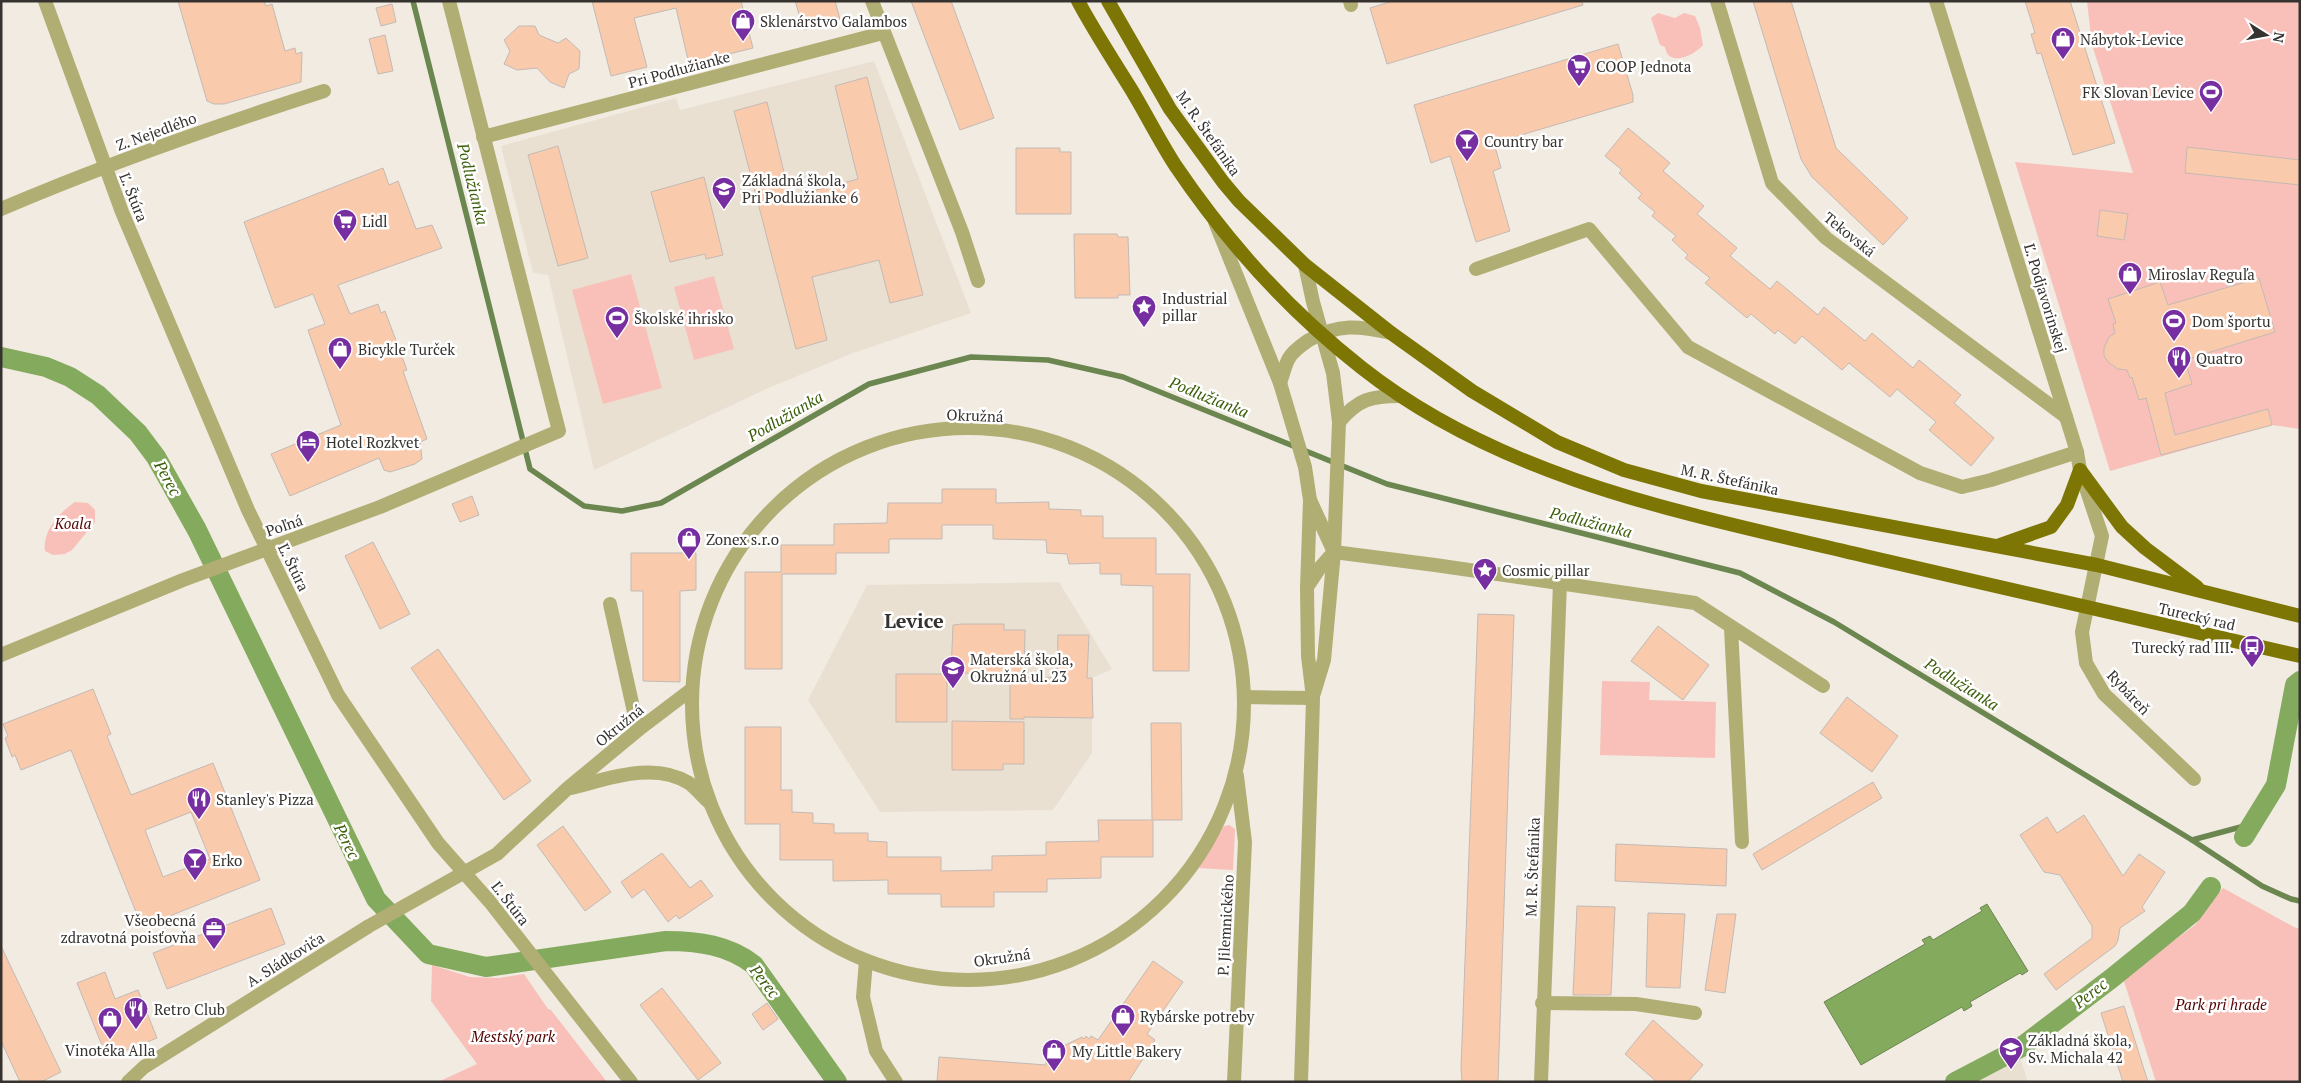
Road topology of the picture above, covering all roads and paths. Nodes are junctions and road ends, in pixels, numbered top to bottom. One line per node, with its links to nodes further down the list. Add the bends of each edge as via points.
1 (45, 1): 11 (street, Ľ. Štúra)
2 (449, 1): 10 (street)
3 (872, 1): 8 (street)
4 (1078, 1): 13 (main road, via 1174,163)
5 (1108, 1): 14 (main road, M. R. Štefánika, via 1170,109 1213,169 1239,201)
6 (1717, 1): 21 (street, Tekovská, via 1772,183 1826,238)
7 (1936, 1): 21 (street, Ľ. Podjavorinskej)
8 (883, 33): 10 (street, Pri Podlužianke); 16 (street, via 962,232)
9 (324, 91): 11 (street, Z. Nejedlého)
10 (483, 137): 27 (street, Poľná, via 559,431 380,507)
11 (105, 167): 12 (street, Z. Nejedlého); 27 (street, Ľ. Štúra)
12 (1, 209)
13 (1214, 218): 17 (main road, via 1267,283); 19 (street)
14 (1305, 265): 17 (street); 18 (main road, M. R. Štefánika)
15 (1476, 268): 23 (street, via 1590,229 1688,347 1920,473 1962,487)
16 (978, 281)
17 (1321, 333): 18 (street, M. R. Štefánika, via 1344,327); 19 (street, M. R. Štefánika, via 1300,346 1289,358); 20 (main road); 22 (street, via 1333,373)
18 (1391, 333): 26 (main road, M. R. Štefánika, via 1518,420 1578,452 1624,470 1701,491)
19 (1280, 383): 25 (street, via 1305,468)
20 (1400, 396): 22 (street, via 1379,396 1362,401 1350,408); 34 (main road, via 1502,450 1628,496 1778,535)
21 (2066, 417): 23 (street, Ľ. Podjavorinskej)
22 (1339, 422): 28 (street)
23 (2077, 452): 24 (street, Ľ. Podjavorinskej)
24 (2080, 470): 26 (main road, via 2067,505 2050,526); 29 (street, Ľ. Podjavorinskej, via 2102,536); 32 (main road, via 2122,527 2145,548)
25 (1310, 500): 28 (street); 31 (street)
26 (1996, 547): 29 (main road, M. R. Štefánika)
27 (266, 548): 37 (street, Poľná); 49 (street, Ľ. Štúra, via 338,695 431,834)
28 (1334, 552): 30 (street); 31 (street); 42 (street, via 1324,660)
29 (2097, 565): 32 (main road, Turecký rad); 34 (street, Ľ. Podjavorinskej)
30 (1560, 583): 36 (street, via 1695,603); 51 (street, M. R. Štefánika)
31 (1307, 589): 42 (street, via 1308,656)
32 (2206, 592): 35 (main road, Turecký rad)
33 (610, 604): 43 (street)
34 (2087, 607): 38 (main road, Turecký rad); 45 (street, Rybáreň, via 2082,632 2086,663 2099,688)
35 (2300, 616)
36 (1731, 628): 39 (street); 48 (street)
37 (1, 654)
38 (2300, 656)
39 (1823, 686)
40 (692, 689): 41 (street, Okružná, via 704,630 715,599 746,543 772,511 795,489 830,466 870,446 907,434 948,428 1047,437 1101,459 1140,486 1168,511 1190,535 1224,588 1240,647); 43 (street, Okružná); 47 (street, Okružná, via 695,740)
41 (1244, 697): 42 (street); 44 (street, Okružná)
42 (1313, 698): 57 (street)
43 (638, 730): 46 (street, Okružná)
44 (1237, 771): 50 (street, Okružná, via 1209,839 1180,881 1149,911 1103,941 1026,973 986,978 939,979 899,973); 56 (street, P. Jilemnického, via 1245,842)
45 (2194, 780)
46 (568, 788): 47 (street, Okružná, via 639,772 672,776 689,783); 49 (street, Okružná, via 497,854)
47 (709, 802): 50 (street, Okružná, via 728,845 756,887 796,924)
48 (1742, 842)
49 (465, 873): 53 (street, A. Sládkoviča, via 380,920 144,1067); 54 (street, Ľ. Štúra)
50 (866, 961): 55 (street, via 863,996 876,1051)
51 (1542, 1003): 52 (street, via 1636,1004); 58 (street, M. R. Štefánika)
52 (1695, 1013)
53 (128, 1082)
54 (631, 1082)
55 (896, 1082)
56 (1234, 1082)
57 (1301, 1082)
58 (1541, 1082)

